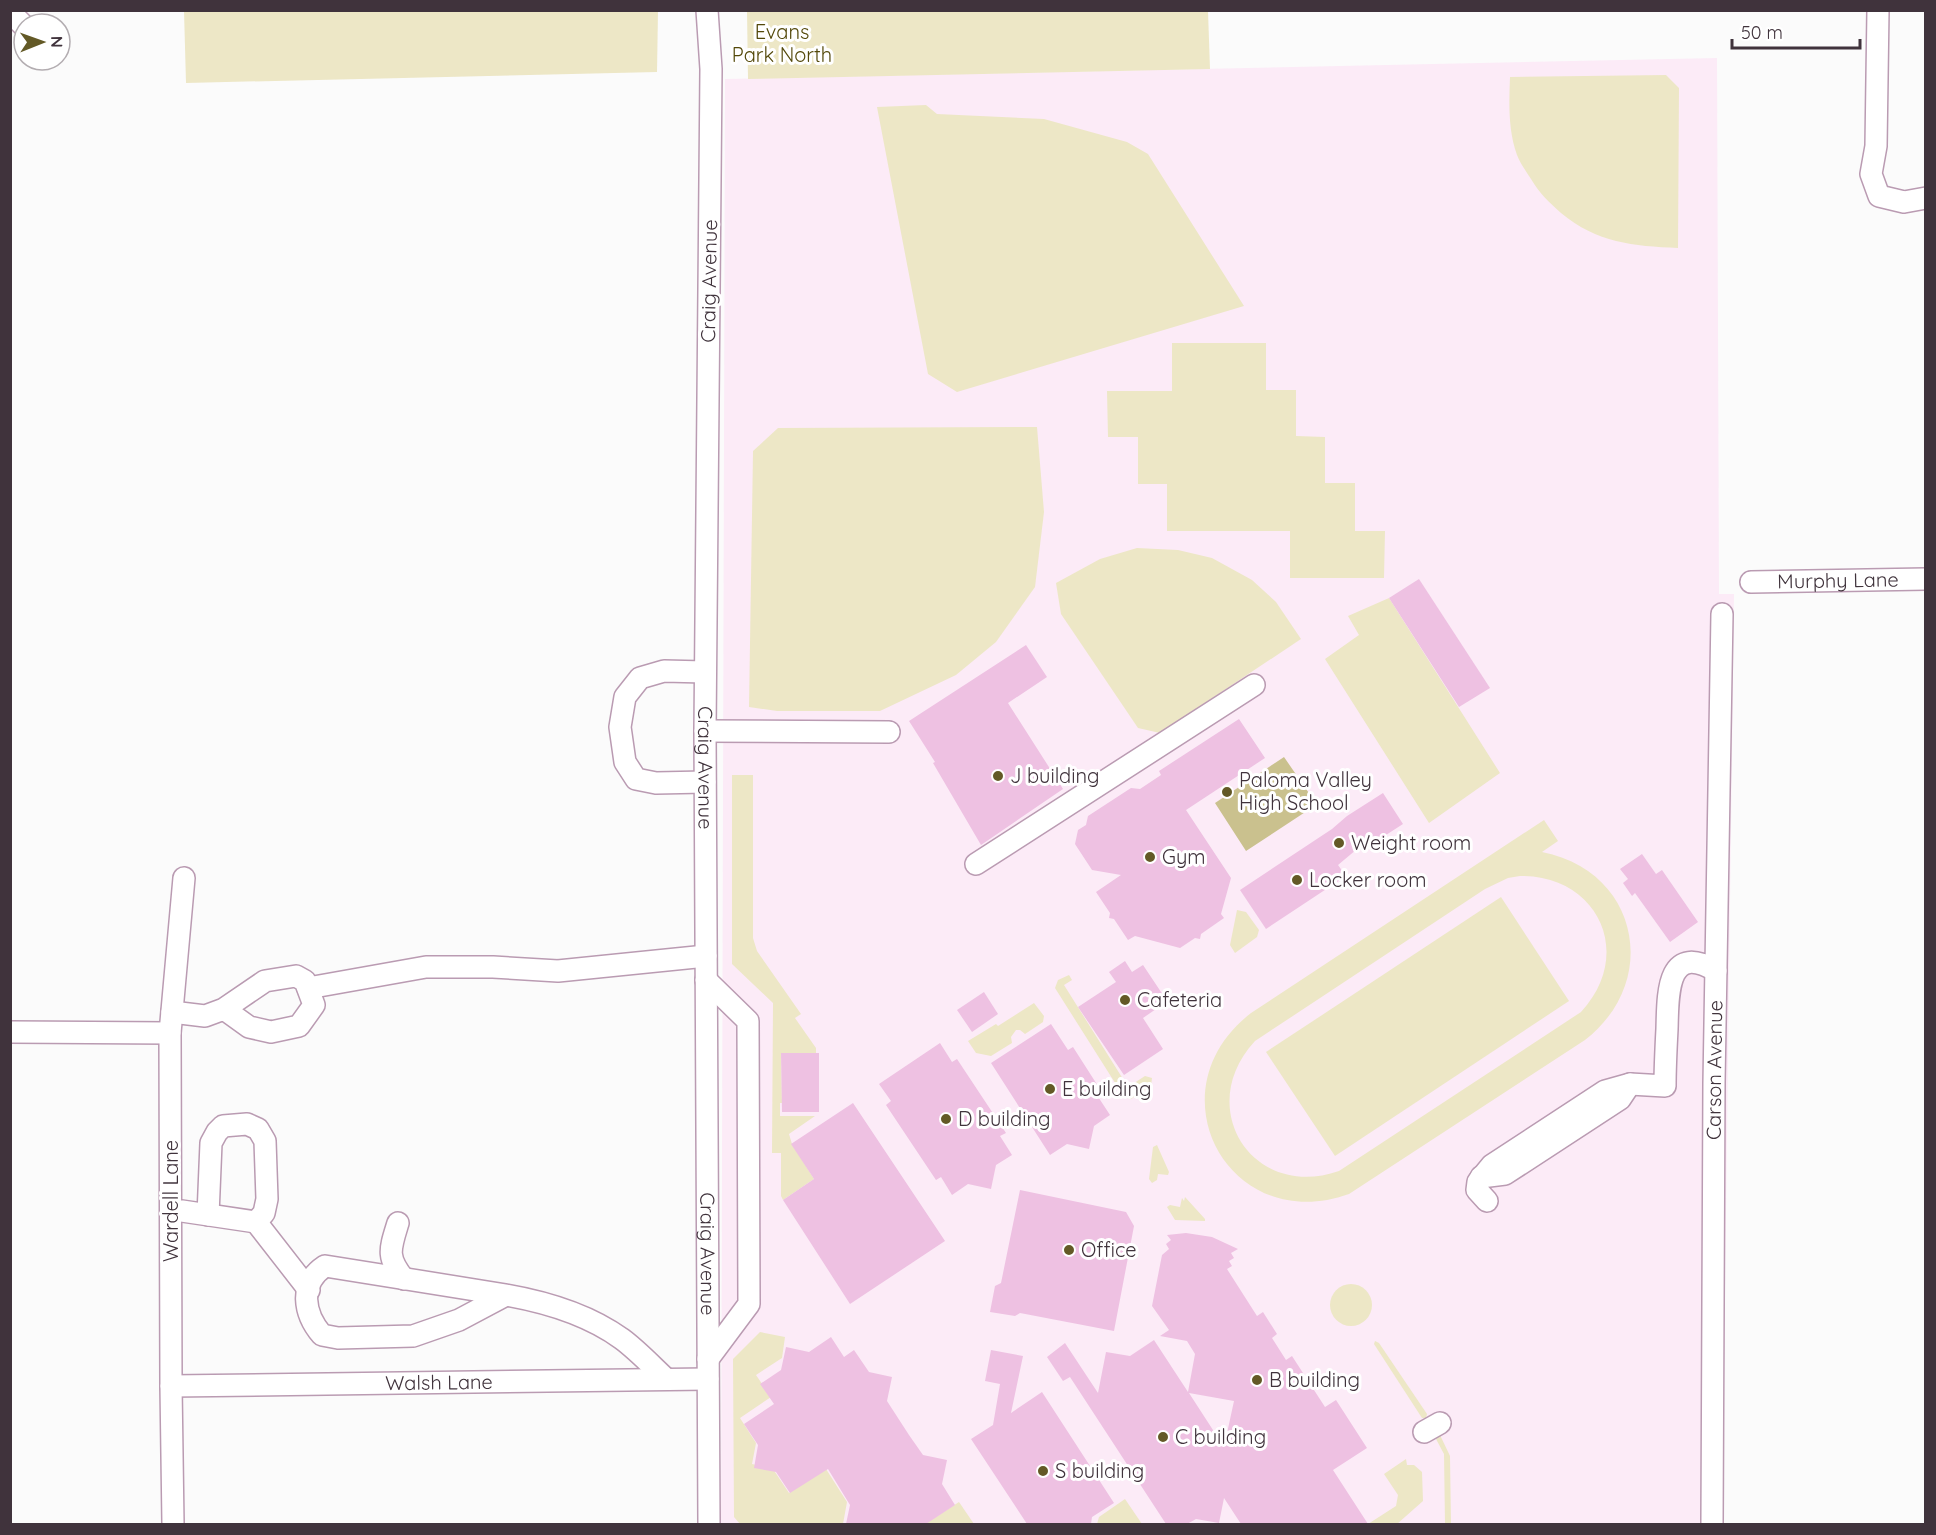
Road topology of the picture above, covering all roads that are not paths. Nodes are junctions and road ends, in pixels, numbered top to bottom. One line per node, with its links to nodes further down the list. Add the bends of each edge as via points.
1 (707, 10): 7 (street, Craig Avenue, via 711,81)
2 (1878, 10): 3 (street, via 1876,146 1870,174 1880,196 1904,202)
3 (1926, 198)
4 (1926, 579): 5 (street, Murphy Lane)
5 (1752, 582)
6 (1722, 614): 15 (street, Carson Avenue)
7 (705, 672): 9 (street, Craig Avenue); 11 (street, via 664,670 640,678 624,697 621,727 624,762 636,779 656,783)
8 (1254, 685): 12 (street)
9 (705, 731): 10 (street); 11 (street, Craig Avenue)
10 (889, 732)
11 (705, 782): 14 (street, Craig Avenue)
12 (976, 864)
13 (184, 878): 19 (street, Wardell Lane)
14 (706, 956): 16 (street, Craig Avenue); 17 (street, via 558,971 426,967)
15 (1716, 971): 22 (street, via 1692,962 1673,975 1668,991 1665,1086 1630,1084 1605,1091 1492,1165 1478,1182 1477,1190); 35 (street, Carson Avenue)
16 (706, 980): 30 (street, Craig Avenue); 30 (street, via 748,1021 749,1304)
17 (308, 988): 18 (street, via 296,976 265,981); 18 (street, via 314,1005 299,1026 271,1032 249,1027)
18 (224, 1009): 19 (street, via 205,1016)
19 (172, 1012): 21 (street, Wardell Lane)
20 (10, 1032): 21 (street)
21 (171, 1034): 23 (street, Wardell Lane)
22 (1487, 1201)
23 (171, 1211): 24 (street); 32 (street, Wardell Lane)
24 (208, 1215): 25 (street); 25 (street, via 211,1143 223,1126 247,1124 258,1129 265,1141 267,1199 264,1213)
25 (256, 1222): 28 (street)
26 (398, 1223): 27 (street, via 390,1249 392,1265)
27 (404, 1279): 28 (street, via 325,1266 315,1273); 29 (street)
28 (309, 1290): 29 (street, via 306,1305 311,1322 322,1335 338,1338 413,1336 459,1320)
29 (506, 1294): 31 (street, via 569,1311 621,1339)
30 (708, 1369): 31 (street, Walsh Lane); 34 (street, Craig Avenue)
31 (666, 1379): 32 (street, Walsh Lane)
32 (171, 1386): 33 (street, Wardell Lane)
33 (173, 1524)
34 (709, 1524)
35 (1712, 1524)

